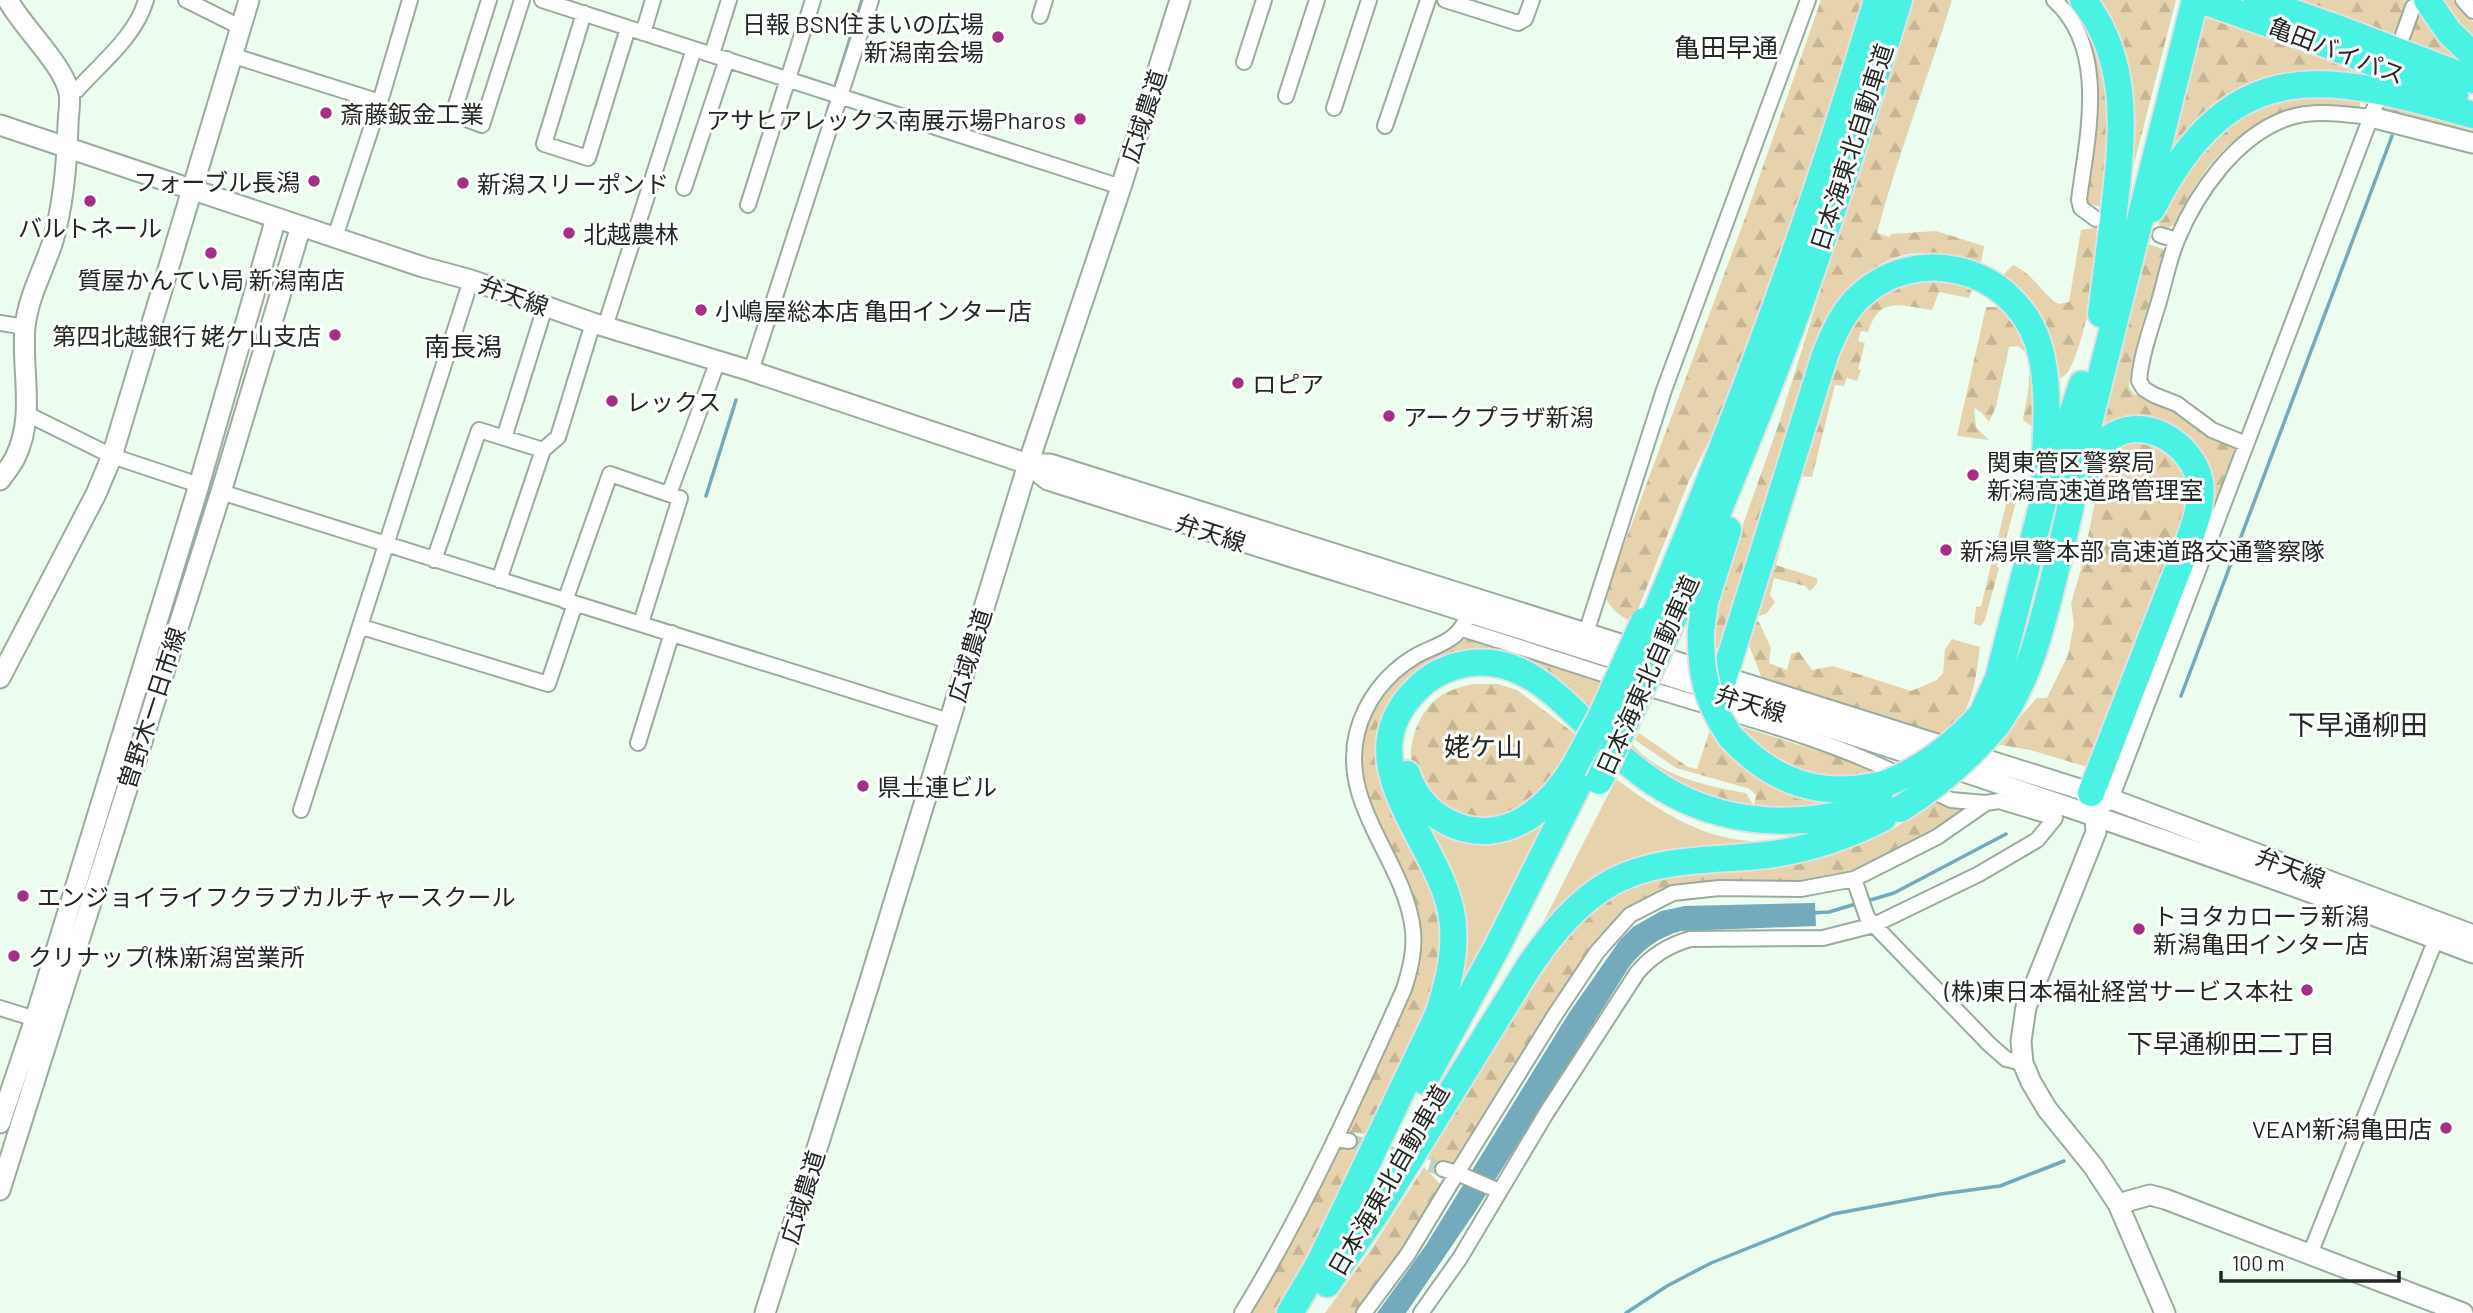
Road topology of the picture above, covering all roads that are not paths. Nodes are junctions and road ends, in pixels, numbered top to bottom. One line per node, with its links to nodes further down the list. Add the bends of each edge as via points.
1 (8, 0): 45 (street, via 62,74)
2 (146, 0): 45 (street, via 129,34)
3 (186, 0): 33 (street)
4 (249, 0): 33 (street)
5 (410, 0): 48 (street)
6 (489, 0): 7 (street, via 453,114 482,125)
7 (522, 0)
8 (542, 0): 31 (street)
9 (653, 0): 35 (street)
10 (729, 0): 38 (street)
11 (813, 0): 43 (street)
12 (872, 0): 46 (street)
13 (1045, 0): 32 (street)
14 (1180, 0): 57 (street, 広域農道)
15 (1264, 0): 42 (street)
16 (1317, 0): 47 (street)
17 (1369, 0): 50 (street)
18 (1428, 0): 54 (street)
19 (1445, 0): 20 (street, via 1518,23 1525,19)
20 (1532, 0)
21 (1808, 0): 98 (street, via 1664,390)
22 (1877, 0): 95 (highway, 日本海東北自動車道, via 1752,377)
23 (1899, 0): 70 (highway, 日本海東北自動車道)
24 (2054, 0): 62 (street, via 2081,41 2092,92 2079,200 2081,208)
25 (2083, 0): 72 (highway, via 2111,51 2121,102 2120,152)
26 (2258, 0): 44 (highway, 亀田バイパス)
27 (2463, 0): 30 (street)
28 (2420, 4): 36 (street); 39 (highway)
29 (2190, 5): 49 (highway, 亀田バイパス, via 2328,45); 68 (highway); 72 (highway)
30 (2473, 11)
31 (584, 13): 34 (street); 34 (street, via 544,144 588,158)
32 (1040, 16)
33 (242, 27): 40 (street)
34 (628, 28): 35 (street)
35 (643, 33): 37 (street)
36 (2403, 35)
37 (694, 49): 38 (street); 73 (street)
38 (712, 54): 41 (street)
39 (2473, 55)
40 (234, 56): 48 (street); 59 (street)
41 (727, 59): 43 (street); 58 (street)
42 (1244, 62)
43 (789, 79): 46 (street); 60 (street)
44 (2473, 80)
45 (69, 93): 56 (street)
46 (836, 94): 57 (street); 76 (street)
47 (1286, 96)
48 (380, 102): 65 (street)
49 (2473, 102)
50 (1334, 108)
51 (2374, 109): 55 (street); 66 (street, via 2287,118 2266,128 2248,140 2214,177); 79 (street)
52 (2473, 115): 68 (highway, via 2340,83 2292,85 2249,99 2214,123 2182,158 2148,217)
53 (0, 125): 56 (street, 弁天線)
54 (1385, 125)
55 (2473, 143)
56 (67, 147): 59 (street, 弁天線); 74 (street, via 53,240)
57 (1121, 187): 82 (street, 広域農道)
58 (684, 188)
59 (192, 189): 61 (street, 弁天線); 81 (street)
60 (748, 205)
61 (276, 218): 63 (street, 弁天線); 84 (street, 曽野木一日市線)
62 (2096, 219)
63 (301, 226): 65 (street, 弁天線); 85 (street, 曽野木一日市線)
64 (2160, 235): 66 (street)
65 (335, 237): 67 (street, 弁天線)
66 (2177, 240): 79 (street, via 2139,381 2144,389 2177,404 2212,430)
67 (471, 280): 69 (street, 弁天線); 89 (street)
68 (2123, 288): 88 (highway)
69 (545, 307): 73 (street, 弁天線); 78 (street)
70 (1798, 308): 95 (highway, 日本海東北自動車道, via 1738,462); 105 (highway, bridge, via 1713,574 1701,630 1702,674 1717,717 1763,767 1804,785)
71 (0, 323): 74 (street)
72 (2100, 323): 87 (highway)
73 (599, 325): 75 (street, 弁天線); 80 (street, via 558,437)
74 (25, 327): 77 (street)
75 (717, 363): 76 (street, 弁天線); 86 (street)
76 (751, 371): 82 (street, 弁天線)
77 (27, 414): 81 (street); 83 (street, via 15,458)
78 (504, 438): 80 (street); 90 (street, via 479,430)
79 (2246, 444): 107 (street)
80 (542, 450): 91 (street)
81 (111, 456): 84 (street); 99 (street, via 96,494)
82 (1028, 464): 93 (street, 弁天線, via 1048,480); 98 (street, 弁天線, via 1050,464); 102 (street, 広域農道)
83 (0, 480)
84 (199, 485): 115 (street, 曽野木一日市線)
85 (221, 492): 89 (street); 115 (street, 曽野木一日市線)
86 (669, 494): 92 (street, via 610,474); 94 (street, via 680,498)
87 (2043, 502): 100 (highway, via 2045,385 2038,343 2024,316 1988,281 1958,269 1922,267 1886,278 1856,300 1833,333); 101 (highway)
88 (2071, 509): 101 (highway, via 2029,666 2011,706); 107 (highway, via 2094,455 2108,439 2125,431 2147,430 2167,437 2184,450 2197,470 2201,495 2193,528)
89 (387, 544): 90 (street); 96 (street)
90 (434, 560): 91 (street)
91 (499, 580): 92 (street)
92 (570, 602): 94 (street); 96 (street, via 548,684)
93 (1465, 621): 100 (street, 弁天線); 106 (street, via 1661,692 1763,722 1878,765 1951,800); 125 (street, via 1450,639 1415,656 1388,678 1370,701 1357,734 1356,783 1405,897 1413,950 1404,989 1342,1140)
94 (641, 623): 97 (street)
95 (1654, 625): 104 (highway, bridge, via 1600,719)
96 (362, 627): 108 (street)
97 (672, 633): 102 (street); 103 (street)
98 (1586, 633): 100 (street, 弁天線)
99 (0, 678)
100 (1721, 685): 107 (street, 弁天線)
101 (1989, 720): 105 (highway, bridge, via 1962,763 1943,780)
102 (949, 722): 124 (street, 広域農道)
103 (638, 743)
104 (1585, 774): 105 (highway, via 1524,820 1492,830 1460,829 1432,814 1417,797 1407,775 1404,745 1414,717 1432,694 1458,679 1488,676 1534,696 1644,792 1714,825 1754,833 1823,832 1865,823); 123 (highway, 日本海東北自動車道, via 1527,928 1467,1043 1420,1128)
105 (1893, 796): 123 (highway, via 1847,834 1792,851 1650,868 1613,882 1583,902 1528,968 1377,1212); 123 (highway, via 1859,811 1813,820 1767,820 1724,813 1684,799 1650,780 1554,694 1516,669 1488,663 1461,665 1422,684 1396,719 1388,756 1398,798 1451,911 1452,961 1438,1015)
106 (1986, 803): 109 (street); 110 (street, via 1999,801 2055,818 2036,841 1979,874)
107 (2100, 803): 111 (street, 弁天線); 112 (street, 弁天線); 116 (street, via 2096,832 2026,1007 2021,1041)
108 (301, 810)
109 (1855, 883): 110 (street); 118 (street, via 1673,893 1630,915 1597,952)
110 (1870, 921): 116 (street, via 1989,1044 2006,1059); 120 (street, via 1824,938 1690,939 1648,960)
111 (2473, 935)
112 (2436, 939): 113 (street, 弁天線); 122 (street)
113 (2473, 953)
114 (0, 1008): 115 (street)
115 (44, 1022): 117 (street, 曽野木一日市線); 119 (street, 曽野木一日市線)
116 (2024, 1063): 121 (street, via 2047,1109)
117 (0, 1123)
118 (1454, 1172): 120 (street); 128 (street, via 1408,1254)
119 (0, 1190)
120 (1499, 1191): 129 (street)
121 (2119, 1204): 122 (street, via 2150,1195); 130 (street)
122 (2310, 1254): 131 (street)
123 (1322, 1276): 126 (highway, 日本海東北自動車道); 127 (highway, 日本海東北自動車道)
124 (765, 1313)
125 (1242, 1313)
126 (1290, 1313)
127 (1310, 1313)
128 (1364, 1313)
129 (1422, 1313)
130 (2165, 1313)
131 (2463, 1313)

